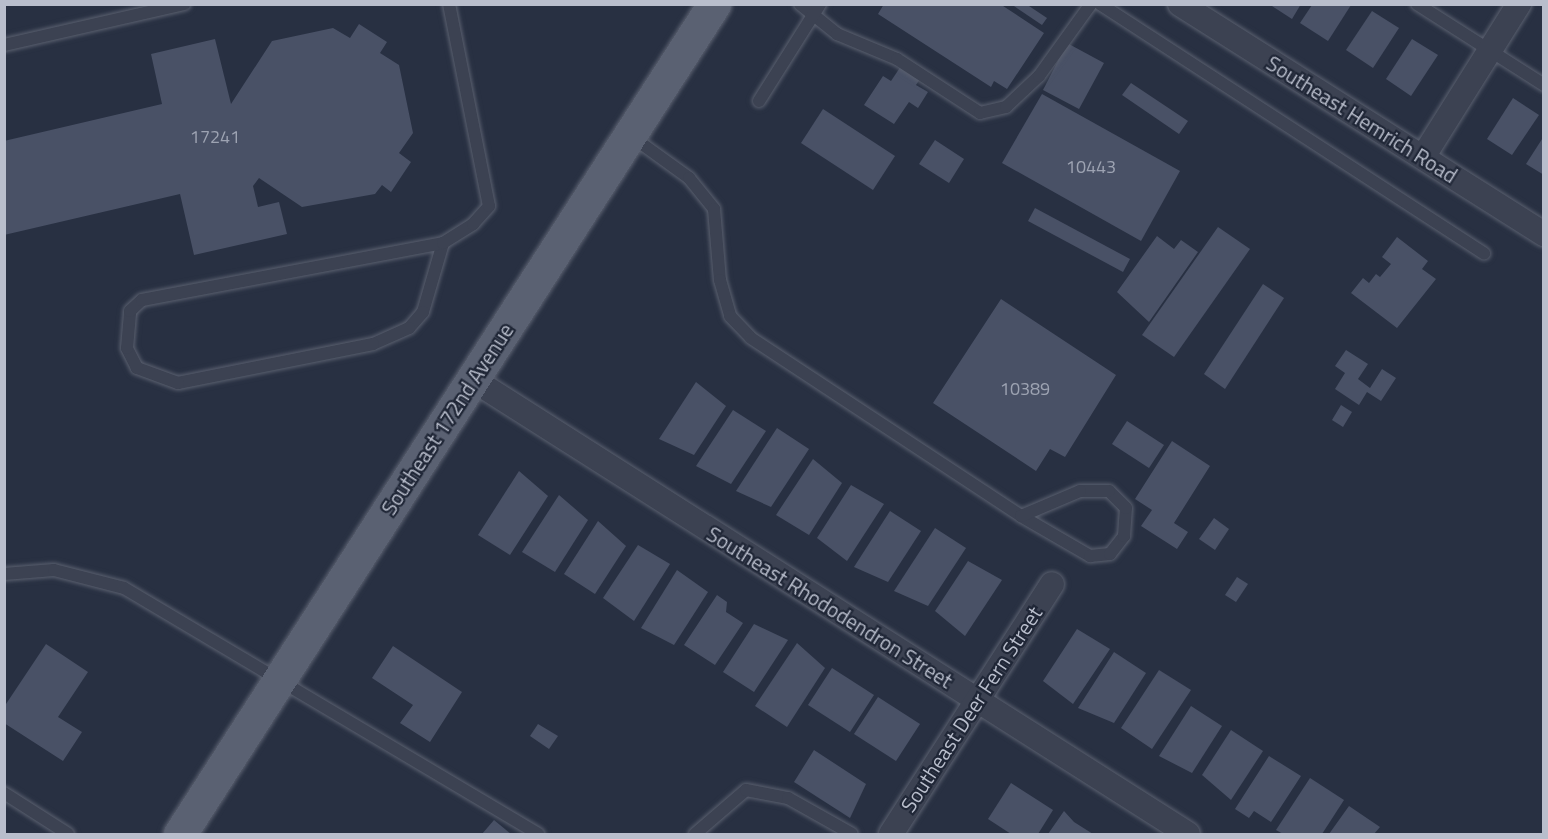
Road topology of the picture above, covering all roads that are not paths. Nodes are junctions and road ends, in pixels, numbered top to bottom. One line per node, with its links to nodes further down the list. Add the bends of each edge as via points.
1 (183, 4): 11 (lane)
2 (449, 4): 18 (lane, via 489,206 473,224)
3 (714, 4): 15 (main road, Southeast 172nd Avenue)
4 (800, 4): 10 (lane)
5 (1091, 4): 10 (lane, via 1039,76 1006,107 980,113 897,59 837,34)
6 (1100, 4): 19 (lane)
7 (1180, 4): 16 (street, Southeast Hemrich Road)
8 (1417, 4): 12 (lane)
9 (1520, 4): 12 (street)
10 (818, 9): 14 (lane)
11 (4, 45)
12 (1490, 51): 13 (lane); 16 (street)
13 (1544, 85)
14 (759, 101)
15 (630, 135): 20 (main road, Southeast 172nd Avenue); 21 (lane, via 689,178 714,209 720,280 730,316 751,338)
16 (1424, 157): 17 (street, Southeast Hemrich Road)
17 (1544, 234)
18 (443, 243): 18 (lane, via 423,312 409,328 373,344 178,383 137,368 127,348 130,311 142,300)
19 (1484, 253)
20 (472, 379): 24 (main road, Southeast 172nd Avenue); 25 (street, Southeast Rhododendron Street)
21 (1022, 516): 21 (lane, via 1090,556 1110,554 1124,536 1126,508 1109,490 1080,491)
22 (4, 574): 24 (lane, via 54,570 124,588)
23 (1052, 584): 25 (street, Southeast Deer Fern Street)
24 (278, 682): 28 (main road, Southeast 172nd Avenue); 29 (lane)
25 (977, 700): 32 (street, Southeast Deer Fern Street); 33 (street, Southeast Rhododendron Street)
26 (4, 793): 27 (lane)
27 (68, 834)
28 (180, 834)
29 (539, 834)
30 (695, 834): 31 (lane, via 746,790 788,798)
31 (852, 834)
32 (891, 834)
33 (1188, 834)

